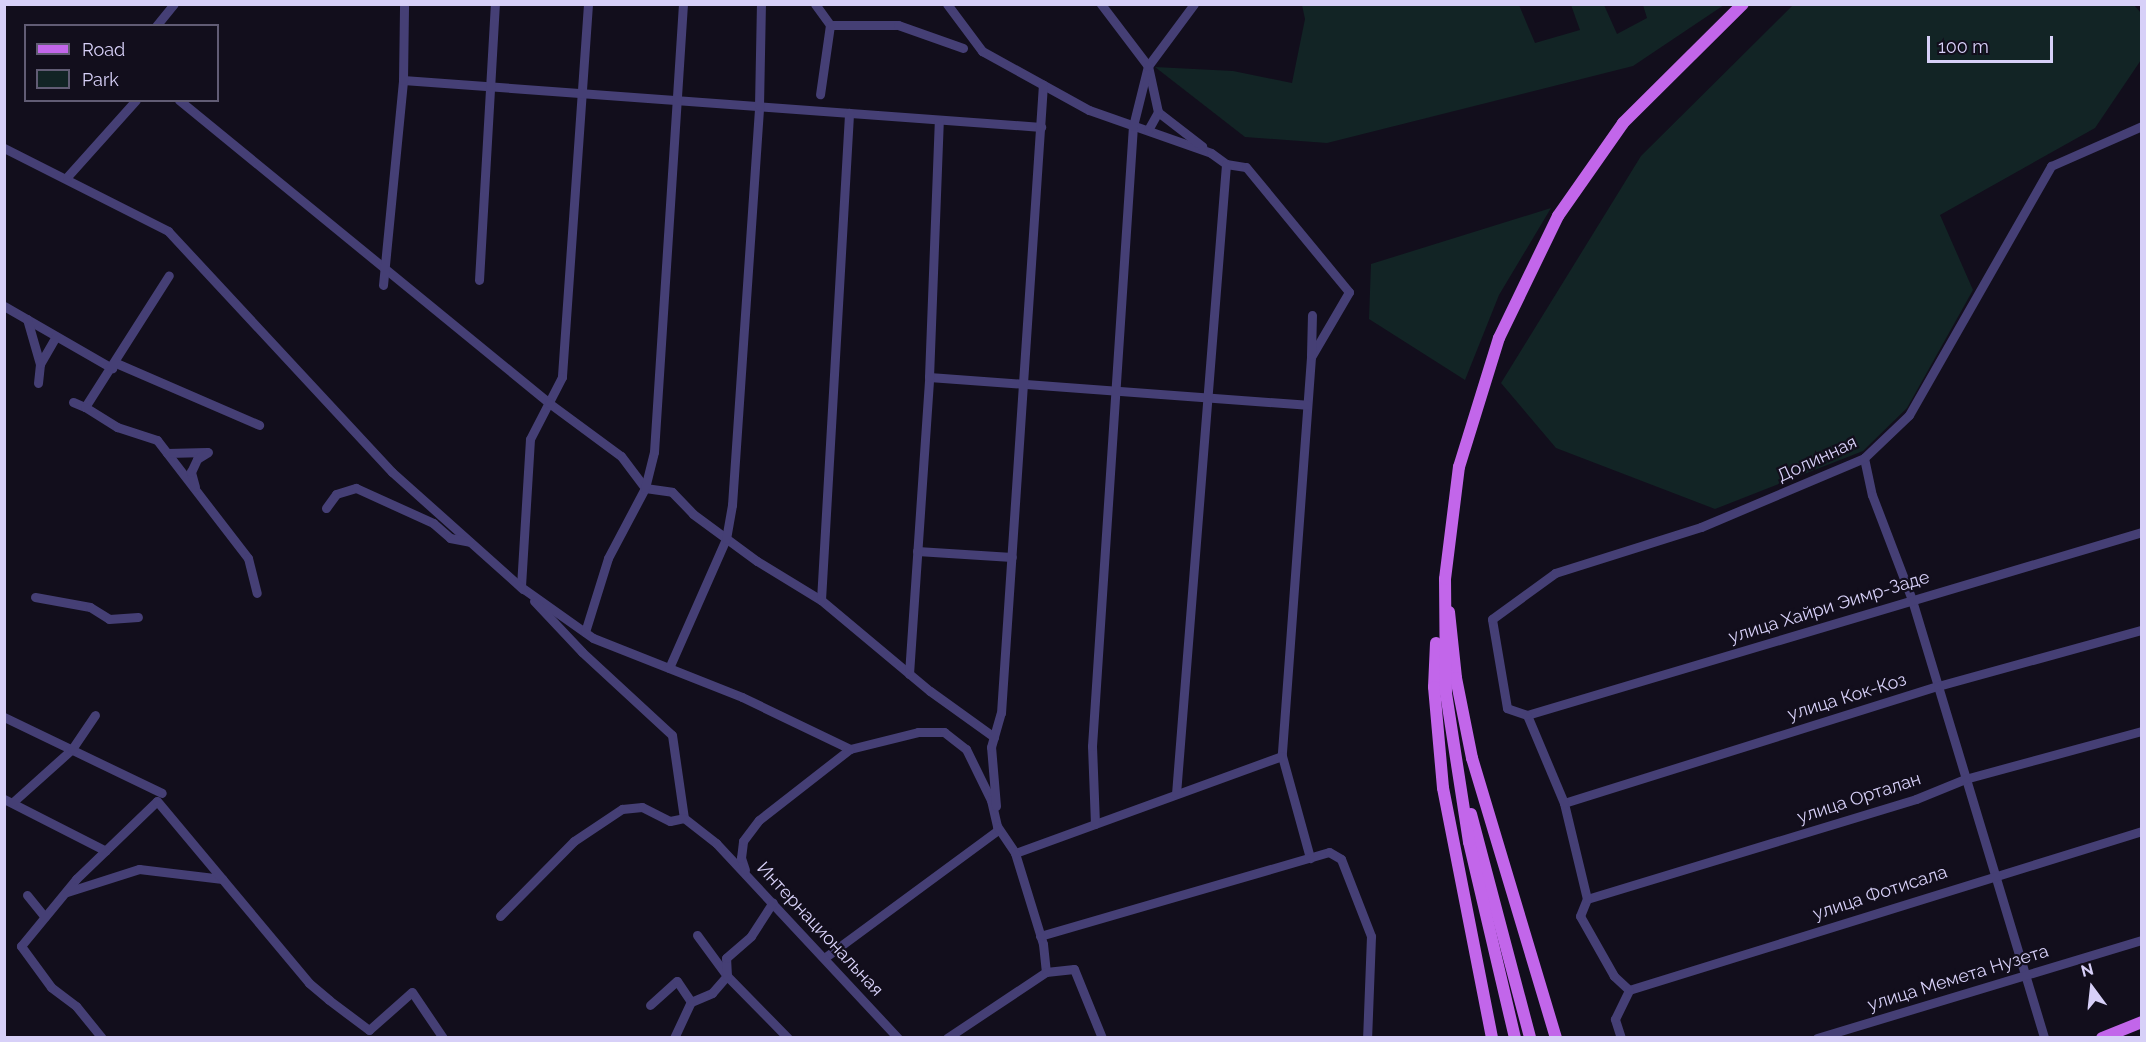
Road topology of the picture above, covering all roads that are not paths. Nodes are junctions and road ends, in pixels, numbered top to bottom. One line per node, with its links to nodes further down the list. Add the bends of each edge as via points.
1 (174, 4): 12 (street)
2 (404, 4): 16 (street)
3 (495, 4): 18 (street)
4 (588, 4): 19 (street)
5 (683, 4): 21 (street)
6 (761, 4): 24 (street)
7 (815, 4): 13 (street)
8 (947, 4): 17 (street, via 982,51)
9 (1101, 4): 15 (street)
10 (1194, 4): 15 (street)
11 (1743, 4): 66 (main road, via 1623,123 1545,237 1498,338 1470,422 1452,509)
12 (158, 24)
13 (830, 25): 14 (street, via 898,26); 20 (street)
14 (963, 48)
15 (1148, 66): 25 (street); 28 (street)
16 (403, 80): 18 (street); 35 (street)
17 (1043, 84): 28 (street, via 1089,110); 30 (street)
18 (490, 86): 19 (street); 37 (street)
19 (583, 93): 21 (street); 52 (street, via 562,377)
20 (820, 94)
21 (676, 100): 24 (street); 58 (street, via 654,452)
22 (134, 102): 34 (street)
23 (181, 102): 35 (street)
24 (759, 106): 26 (street); 62 (street, via 733,493)
25 (1158, 112): 31 (street); 33 (street)
26 (849, 113): 27 (street); 70 (street)
27 (939, 120): 30 (street); 46 (street)
28 (1133, 126): 31 (street); 49 (street)
29 (2142, 126): 57 (street, Долинная, via 2051,166 1909,415)
30 (1041, 127): 48 (street)
31 (1148, 130): 33 (street)
32 (4, 148): 34 (street)
33 (1222, 161): 43 (street, via 1246,167 1348,292); 50 (street)
34 (67, 177): 63 (street, via 168,231 392,472)
35 (385, 268): 38 (street); 52 (street)
36 (169, 275): 45 (street)
37 (479, 280)
38 (383, 285)
39 (4, 306): 41 (street)
40 (1312, 315): 43 (street)
41 (27, 319): 42 (street); 44 (street)
42 (56, 336): 44 (street); 45 (street)
43 (1311, 357): 53 (street)
44 (40, 364): 47 (street)
45 (114, 366): 54 (street); 55 (street)
46 (929, 377): 48 (street); 64 (street)
47 (38, 383)
48 (1023, 384): 49 (street); 65 (street)
49 (1115, 391): 50 (street); 93 (street, via 1092,746)
50 (1209, 398): 53 (street); 89 (street)
51 (73, 402): 54 (street)
52 (549, 403): 58 (street, via 621,456); 67 (street, via 530,440)
53 (1307, 405): 85 (street)
54 (85, 407): 56 (street, via 117,427 157,440)
55 (259, 425)
56 (167, 453): 59 (street); 59 (street, via 208,452 197,459 191,472)
57 (1864, 458): 71 (street, via 1872,495); 79 (street, Долинная, via 1701,527 1555,573 1492,618 1507,708)
58 (645, 488): 62 (street, via 672,492); 74 (street, via 608,558)
59 (195, 490): 68 (street, via 248,558)
60 (326, 508): 63 (street, via 336,494 356,488 433,524 450,538)
61 (2142, 532): 71 (street, улица Хайри Эимр-Заде)
62 (726, 539): 70 (street); 75 (street)
63 (471, 542): 67 (street)
64 (917, 552): 65 (street); 76 (street)
65 (1012, 557): 82 (street, via 1001,713)
66 (1445, 579): 86 (main road, via 1446,693); 128 (main road, via 1434,687 1443,788); 131 (main road, via 1456,678 1472,758)
67 (521, 587): 74 (street); 92 (street, via 582,652 672,735)
68 (257, 593)
69 (35, 597): 72 (street, via 90,607 109,619)
70 (821, 600): 76 (street)
71 (1912, 600): 77 (street); 79 (street, улица Хайри Эимр-Заде)
72 (138, 617)
73 (2142, 630): 77 (street, улица Кок-Коз)
74 (585, 632): 75 (street)
75 (669, 668): 84 (street, via 742,697)
76 (909, 674): 82 (street)
77 (1938, 686): 87 (street); 91 (street, улица Кок-Коз)
78 (95, 715): 83 (street)
79 (1527, 716): 91 (street)
80 (4, 717): 83 (street)
81 (2142, 731): 87 (street, улица Орталан)
82 (994, 737): 94 (street, via 991,747)
83 (72, 749): 88 (street); 90 (street)
84 (850, 749): 94 (street, via 918,732 944,732 966,749 991,800); 100 (street, via 759,820 743,842 741,858)
85 (1282, 756): 89 (street); 98 (street)
86 (1458, 773): 129 (main road, via 1469,842); 130 (main road)
87 (1965, 779): 99 (street); 104 (street, улица Орталан, via 1916,799)
88 (162, 793)
89 (1176, 794): 93 (street)
90 (9, 801): 96 (street)
91 (1564, 803): 104 (street)
92 (684, 818): 100 (street, Интернациональная); 106 (street, via 670,821 642,807 622,809 574,841)
93 (1095, 824): 97 (street)
94 (998, 830): 97 (street); 111 (street)
95 (2142, 831): 99 (street, улица Фотисала)
96 (106, 851): 101 (street, via 157,801); 102 (street)
97 (1015, 853): 109 (street)
98 (1310, 858): 109 (street); 127 (street, via 1329,852 1341,859 1371,936)
99 (1992, 874): 114 (street); 115 (street, улица Фотисала)
100 (748, 876): 105 (street, Интернациональная)
101 (222, 879): 102 (street, via 139,868); 119 (street, via 309,983)
102 (65, 893): 107 (street)
103 (27, 895): 107 (street)
104 (1587, 899): 115 (street, via 1580,916 1614,975)
105 (773, 902): 111 (street, Интернациональная); 113 (street, via 751,936 726,958)
106 (500, 916)
107 (45, 917): 120 (street, via 21,946 51,987 76,1006)
108 (698, 935): 113 (street)
109 (1040, 936): 112 (street)
110 (2142, 940): 114 (street, улица Мемета Нузета)
111 (826, 957): 124 (street, Интернациональная)
112 (1046, 972): 125 (street); 126 (street, via 1074,969)
113 (728, 976): 116 (street, via 712,993); 123 (street)
114 (2023, 976): 133 (street, улица Мемета Нузета); 134 (street)
115 (1629, 990): 132 (street, via 1615,1019)
116 (691, 1002): 117 (street, via 677,981); 122 (street)
117 (650, 1005)
118 (2142, 1022): 135 (main road)
119 (371, 1034): 121 (street, via 412,992)
120 (102, 1038)
121 (443, 1038)
122 (674, 1038)
123 (788, 1038)
124 (898, 1038)
125 (947, 1038)
126 (1102, 1038)
127 (1367, 1038)
128 (1492, 1038)
129 (1515, 1038)
130 (1530, 1038)
131 (1556, 1038)
132 (1621, 1038)
133 (1817, 1038)
134 (2044, 1038)
135 (2102, 1038)

